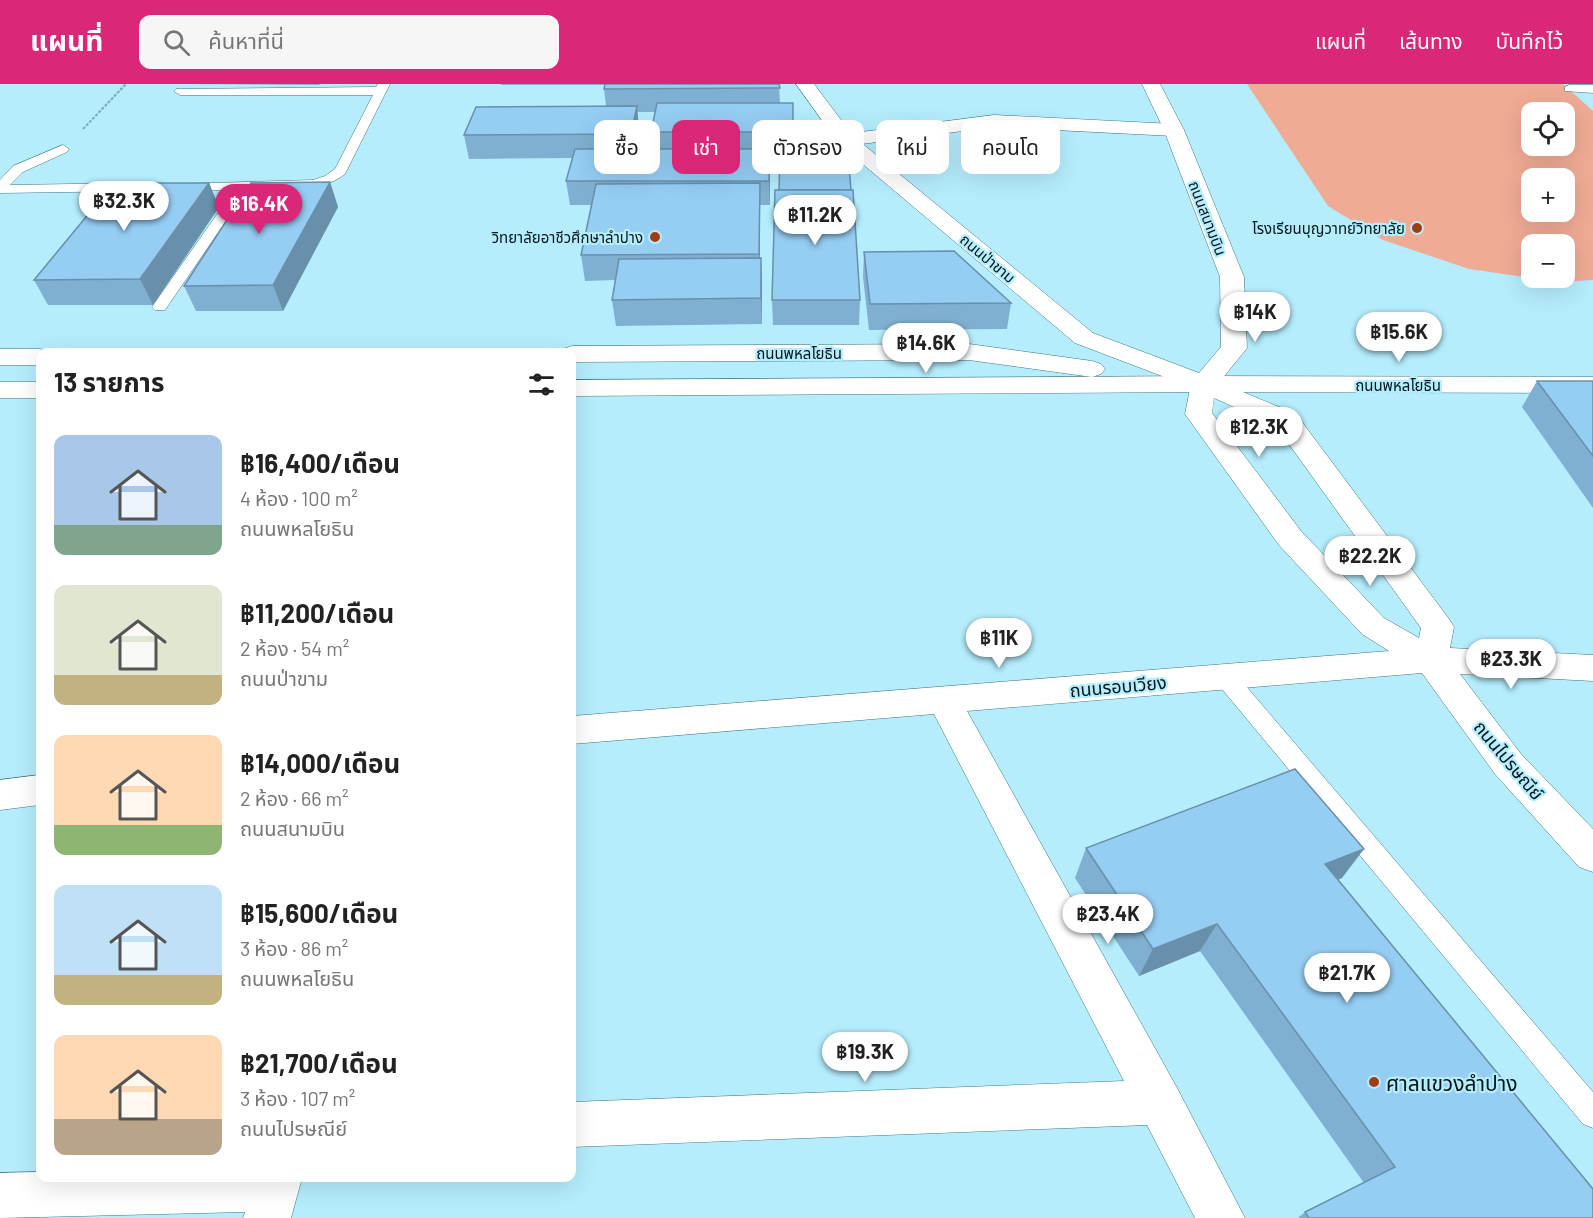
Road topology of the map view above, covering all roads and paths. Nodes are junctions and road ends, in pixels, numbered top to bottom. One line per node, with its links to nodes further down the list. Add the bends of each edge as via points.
1 (126, 84): 10 (path)
2 (805, 84): 8 (street, ถนนป่าขาม)
3 (1151, 84): 9 (street, ถนนสนามบิน)
4 (382, 87): 7 (lane); 14 (lane, via 340,171 330,179 314,184)
5 (1569, 89): 6 (lane)
6 (1593, 89)
7 (180, 91)
8 (831, 120)
9 (1174, 130): 11 (street, via 994,121); 22 (street, ถนนสนามบิน, via 1232,277 1234,348)
10 (81, 131)
11 (864, 138)
12 (63, 149): 17 (lane, via 18,169)
13 (864, 155): 22 (street, ถนนป่าขาม, via 1084,338)
14 (243, 186): 16 (lane); 18 (lane)
15 (151, 187): 17 (lane)
16 (174, 187)
17 (0, 188)
18 (160, 307)
19 (576, 354): 22 (street, ถนนพหลโยธิน, via 969,352)
20 (0, 357): 21 (street)
21 (36, 357)
22 (1204, 384): 23 (street, ถนนพหลโยธิน); 24 (street, ถนนพหลโยธิน); 27 (street, ถนนไปรษณีย์, via 1197,414 1290,538 1373,626); 27 (street, via 1286,420 1438,627)
23 (1593, 385)
24 (576, 388)
25 (0, 390): 26 (street)
26 (36, 390)
27 (1431, 660): 28 (street, ถนนรอบเวียง); 29 (street, ถนนรอบเวียง); 34 (street, ถนนไปรษณีย์, via 1508,764)
28 (1593, 668)
29 (1225, 677): 30 (street, ถนนรอบเวียง); 36 (lane)
30 (943, 699): 31 (street, ถนนรอบเวียง); 35 (street)
31 (576, 730)
32 (36, 790): 33 (street)
33 (0, 795)
34 (1593, 855)
35 (1160, 1102): 37 (street); 40 (street)
36 (1593, 1114)
37 (576, 1125)
38 (273, 1194): 39 (street)
39 (0, 1197)
40 (1221, 1218)

